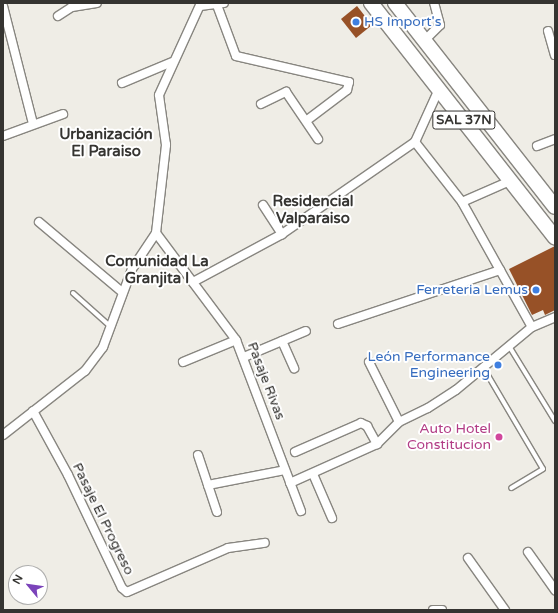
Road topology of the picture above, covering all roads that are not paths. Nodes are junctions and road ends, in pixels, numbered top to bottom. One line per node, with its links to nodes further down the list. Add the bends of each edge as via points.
1 (97, 3): 8 (street, via 72,7)
2 (370, 3): 14 (highway, SAL 37N)
3 (395, 3): 10 (highway, SAL 37N)
4 (434, 3): 10 (street, via 440,25)
5 (220, 4): 6 (street); 17 (street, via 236,56 349,82 347,90)
6 (200, 5): 12 (street)
7 (3, 6): 18 (street)
8 (58, 16)
9 (548, 31): 11 (street)
10 (426, 40): 27 (highway, SAL 37N)
11 (555, 55)
12 (172, 62): 13 (street); 29 (street, via 159,95 166,145)
13 (122, 83)
14 (439, 89): 22 (street); 24 (highway, SAL 37N)
15 (261, 104): 17 (street, via 286,92)
16 (62, 114): 18 (street)
17 (306, 121): 20 (street)
18 (33, 124): 19 (street)
19 (3, 136)
20 (318, 139)
21 (555, 139): 23 (street)
22 (415, 142): 25 (street); 30 (street)
23 (537, 146)
24 (510, 181): 25 (street); 31 (highway, SAL 37N)
25 (462, 202): 32 (street)
26 (263, 205): 30 (street)
27 (555, 207)
28 (39, 222): 34 (street)
29 (156, 233): 33 (street, Pasaje Rivas); 34 (street, via 132,269)
30 (282, 234): 33 (street)
31 (555, 238)
32 (500, 270): 37 (street); 39 (street)
33 (193, 282): 41 (street, Pasaje Rivas)
34 (122, 292): 38 (street)
35 (73, 293): 38 (lane)
36 (555, 317): 39 (street)
37 (338, 324)
38 (111, 327): 49 (street, via 102,347 85,371)
39 (532, 327): 43 (street)
40 (306, 331): 42 (street)
41 (236, 340): 44 (street, Pasaje Rivas); 45 (street)
42 (282, 341): 44 (street); 48 (street)
43 (509, 345): 47 (street); 50 (lane)
44 (244, 357): 56 (street, Pasaje Rivas)
45 (183, 362)
46 (369, 362): 51 (street)
47 (482, 367): 51 (street, via 434,405); 60 (lane, via 543,469)
48 (294, 368)
49 (33, 411): 52 (street); 64 (street, Pasaje El Progreso, via 68,475 122,588 127,592 228,548)
50 (555, 421)
51 (399, 422): 53 (street)
52 (3, 435)
53 (377, 444): 54 (street, via 366,426 361,423); 57 (street)
54 (295, 452)
55 (198, 455): 59 (street)
56 (285, 470): 58 (street, Pasaje Rivas); 59 (street)
57 (313, 474): 58 (street); 63 (street)
58 (290, 483): 61 (street, Pasaje Rivas)
59 (208, 485): 62 (street)
60 (511, 488)
61 (301, 511)
62 (217, 512)
63 (332, 518)
64 (265, 543)
65 (528, 552): 67 (street)
66 (468, 558): 70 (street)
67 (555, 590)
68 (433, 610): 69 (street)
69 (442, 610)
70 (505, 610)

